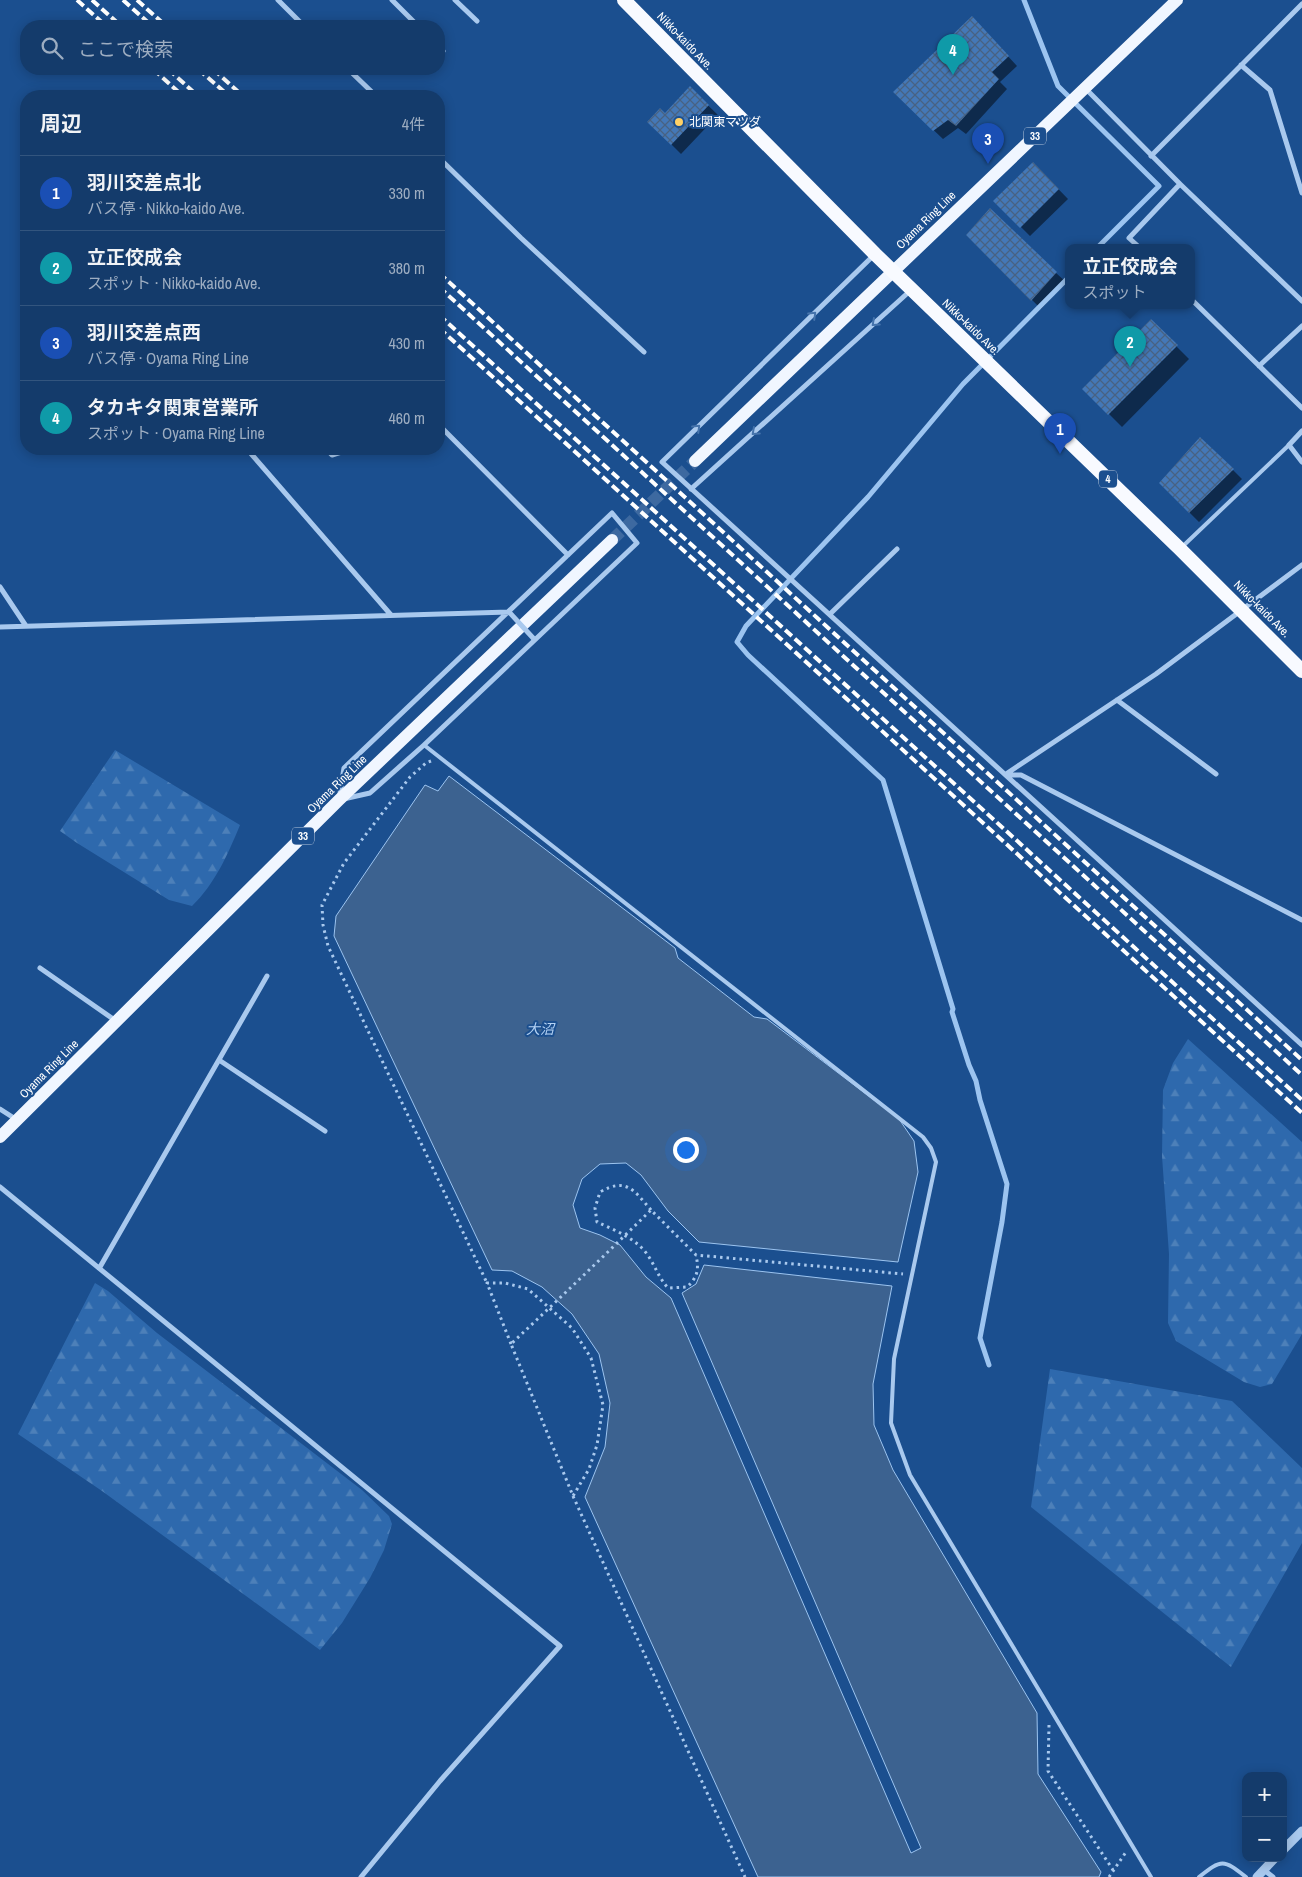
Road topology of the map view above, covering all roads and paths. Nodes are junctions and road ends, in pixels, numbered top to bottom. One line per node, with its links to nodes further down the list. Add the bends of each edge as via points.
1 (278, 0): 7 (street)
2 (392, 0): 8 (street)
3 (455, 0): 9 (street)
4 (624, 0): 19 (highway, Nikko-kaido Ave. / 4)
5 (1177, 0): 12 (main road, Oyama Ring Line / 33)
6 (1302, 4): 10 (street)
7 (298, 20)
8 (412, 20)
9 (477, 21)
10 (1241, 65): 14 (street); 17 (street, via 1270,90)
11 (354, 75): 13 (street)
12 (1085, 88): 14 (street); 20 (main road, Oyama Ring Line / 33)
13 (370, 90)
14 (1151, 156): 16 (street)
15 (445, 164): 25 (street)
16 (1180, 184): 18 (street, via 1129,238); 22 (street)
17 (1302, 193)
18 (1136, 244)
19 (875, 254): 20 (highway, Nikko-kaido Ave. / 4); 34 (street, one-way to 19, via 662,462)
20 (892, 272): 21 (highway, Nikko-kaido Ave. / 4); 32 (main road, Oyama Ring Line / 33)
21 (911, 290): 34 (street, one-way to 34); 37 (highway, Nikko-kaido Ave. / 4)
22 (1302, 301)
23 (1195, 303): 26 (street)
24 (1302, 326): 26 (street)
25 (644, 352)
26 (1259, 366): 27 (street)
27 (1302, 408)
28 (445, 431): 38 (street)
29 (1302, 431): 30 (street)
30 (1289, 445): 33 (street); 37 (lane)
31 (254, 455): 44 (street)
32 (695, 461)
33 (1302, 462)
34 (691, 489): 43 (street)
35 (612, 540): 54 (main road, Oyama Ring Line / 33)
36 (897, 549): 43 (street)
37 (1180, 549): 41 (highway, Nikko-kaido Ave. / 4)
38 (568, 555): 42 (street); 47 (street, via 612,513 637,543)
39 (1302, 564): 41 (street)
40 (0, 587): 46 (street)
41 (1241, 610): 48 (highway, Nikko-kaido Ave. / 4); 49 (street)
42 (509, 612): 44 (street); 47 (street, bridge); 54 (street, via 344,768)
43 (830, 614): 52 (street)
44 (391, 615): 46 (street)
45 (0, 626): 46 (street)
46 (26, 626)
47 (534, 639): 50 (street)
48 (1302, 670)
49 (1117, 700): 52 (street); 53 (street)
50 (424, 745): 51 (lane); 54 (street, via 370,793)
51 (441, 758): 70 (lane, via 923,1137 936,1162); 71 (path, via 426,763 410,778 344,863 322,905 323,925 328,946)
52 (1006, 774): 55 (street, via 1021,775); 59 (street)
53 (1216, 774)
54 (339, 800): 58 (main road, Oyama Ring Line / 33)
55 (1302, 920)
56 (40, 968): 58 (street)
57 (267, 976): 60 (street)
58 (117, 1021): 62 (main road, Oyama Ring Line / 33)
59 (1302, 1045)
60 (219, 1060): 63 (street); 69 (street)
61 (0, 1109): 62 (street)
62 (17, 1120): 64 (main road, Oyama Ring Line / 33)
63 (325, 1131)
64 (0, 1137)
65 (0, 1187): 69 (street)
66 (651, 1210): 67 (path); 67 (path, via 625,1185 612,1185 600,1192 595,1208 597,1222); 68 (path)
67 (625, 1235): 68 (path, via 641,1247 668,1288 688,1287 695,1280 699,1270); 72 (path)
68 (696, 1255): 70 (path)
69 (100, 1267): 82 (street, via 560,1646 440,1781)
70 (912, 1275): 75 (lane, via 894,1359 891,1423 910,1475)
71 (487, 1283): 72 (path, via 505,1283 528,1289); 73 (path)
72 (550, 1307): 73 (path); 74 (path, via 572,1328 591,1358 603,1405 597,1445 589,1469)
73 (512, 1344): 74 (path)
74 (573, 1496): 83 (path)
75 (1049, 1708): 77 (lane); 80 (path, via 1048,1771)
76 (1302, 1831): 78 (street)
77 (1132, 1845): 80 (path); 85 (lane)
78 (1287, 1846)
79 (1271, 1862): 81 (street)
80 (1113, 1870): 84 (path)
81 (1264, 1870): 88 (street); 89 (street)
82 (361, 1877)
83 (745, 1877)
84 (1109, 1877)
85 (1151, 1877)
86 (1199, 1877): 87 (lane, via 1215,1864 1224,1862)
87 (1246, 1877)
88 (1257, 1877)
89 (1273, 1877)

